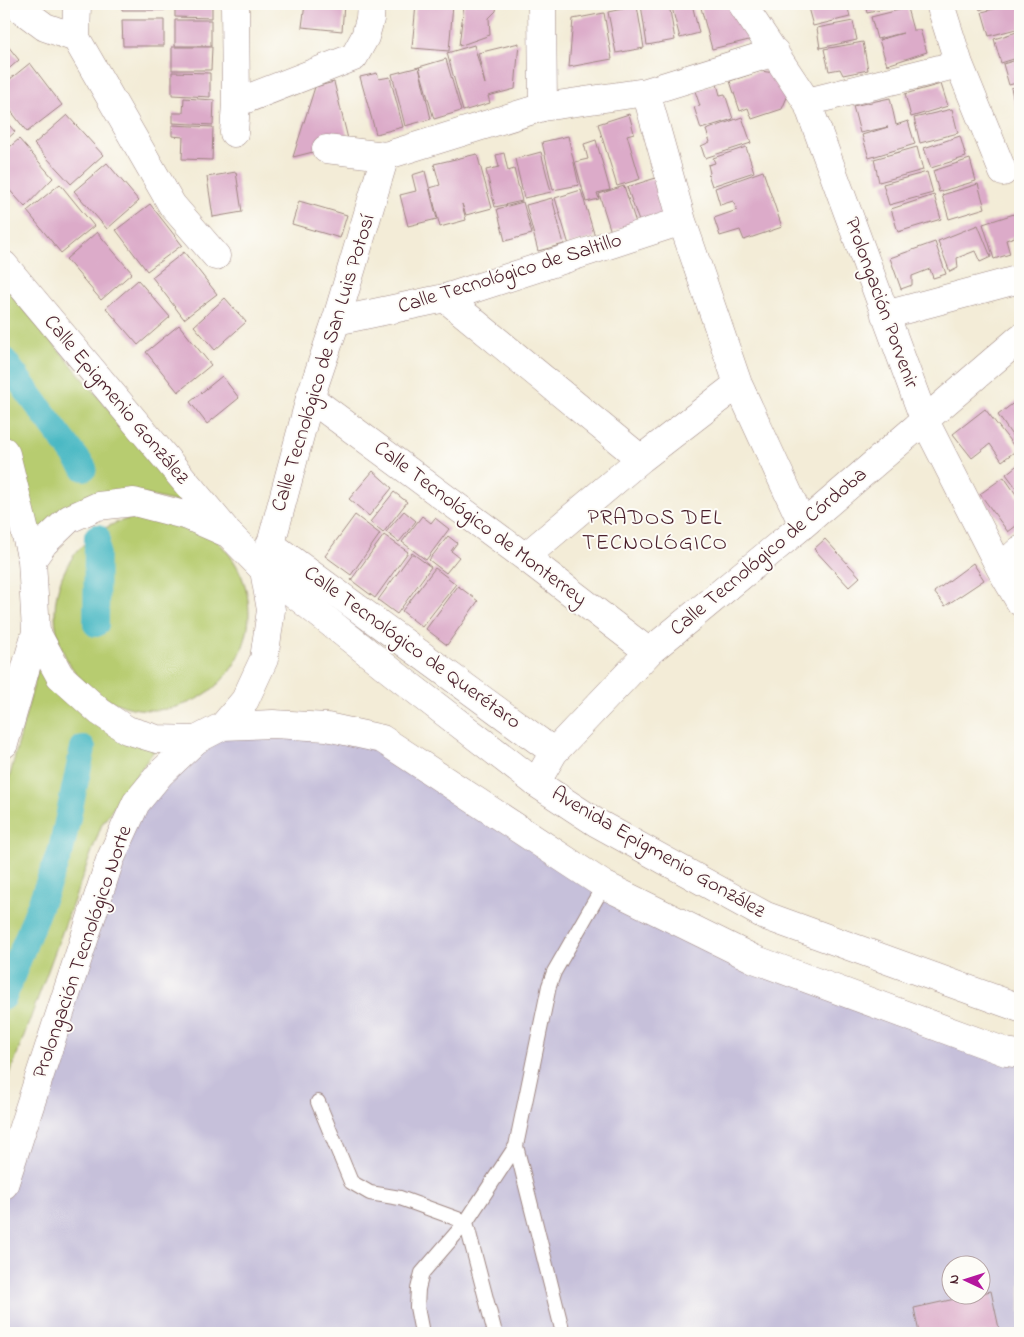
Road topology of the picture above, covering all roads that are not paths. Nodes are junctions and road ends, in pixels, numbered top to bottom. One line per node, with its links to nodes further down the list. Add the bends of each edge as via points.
1 (14, 4): 8 (street, via 45,28)
2 (78, 4): 8 (street)
3 (235, 4): 13 (street)
4 (371, 4): 13 (street, via 365,37 354,56)
5 (542, 4): 14 (street)
6 (742, 4): 9 (street, Prolongación Porvenir)
7 (940, 4): 10 (street)
8 (76, 38): 20 (street, via 172,205)
9 (775, 52): 11 (street); 12 (street, Prolongación Porvenir)
10 (959, 64): 12 (street); 18 (street)
11 (646, 92): 14 (street); 19 (street)
12 (807, 102): 24 (street, Prolongación Porvenir)
13 (236, 103): 15 (street)
14 (543, 107): 17 (street)
15 (234, 133)
16 (326, 149): 17 (street)
17 (385, 156): 25 (street, Calle Tecnológico de San Luis Potosí)
18 (1003, 172)
19 (682, 221): 23 (street, Calle Tecnológico de Saltillo); 27 (street)
20 (216, 256)
21 (4, 265): 33 (street, Calle Epigmenio González)
22 (1020, 279): 24 (street)
23 (445, 298): 25 (street, Calle Tecnológico de Saltillo); 31 (street)
24 (885, 315): 29 (street, Prolongación Porvenir)
25 (336, 321): 28 (street, Calle Tecnológico de San Luis Potosí)
26 (1020, 338): 29 (street, Calle Tecnológico de Córdoba)
27 (738, 384): 31 (street); 32 (street)
28 (310, 398): 35 (street, Calle Tecnológico de San Luis Potosí); 36 (street, Calle Tecnológico de Monterrey)
29 (924, 419): 32 (street, Calle Tecnológico de Córdoba); 38 (street, Prolongación Porvenir)
30 (4, 451): 37 (street)
31 (641, 459): 36 (street)
32 (803, 525): 41 (street, Calle Tecnológico de Córdoba)
33 (229, 534): 35 (street, Calle Epigmenio González); 37 (street, via 188,516 134,502 98,506 69,518)
34 (1020, 550): 38 (street)
35 (267, 557): 42 (street, via 271,610 264,659 245,700); 45 (street, Calle Tecnológico de Querétaro); 46 (street, Avenida Epigmenio González, via 396,675)
36 (525, 557): 41 (street, Calle Tecnológico de Monterrey)
37 (32, 560): 40 (street)
38 (1000, 568): 39 (street, Prolongación Porvenir)
39 (1020, 602)
40 (36, 632): 43 (street, via 60,676 114,722 127,730 157,739); 44 (street)
41 (649, 652): 45 (street, Calle Tecnológico de Córdoba)
42 (223, 726): 43 (street); 47 (street, via 327,727 382,739)
43 (196, 740): 52 (street, Prolongación Tecnológico Norte, via 160,774 136,803 110,860)
44 (4, 744)
45 (554, 752): 46 (street, Calle Tecnológico de Córdoba)
46 (536, 783): 48 (street, Avenida Epigmenio González, via 597,823 766,916)
47 (604, 885): 49 (street, via 754,959 1006,1052); 51 (lane, via 549,986)
48 (1020, 1008)
49 (1020, 1054)
50 (318, 1102): 53 (lane, via 351,1182 370,1193 400,1198)
51 (516, 1146): 53 (lane); 56 (lane)
52 (4, 1185)
53 (466, 1222): 54 (lane, via 422,1273 418,1289); 55 (lane)
54 (422, 1333)
55 (495, 1333)
56 (563, 1333)

